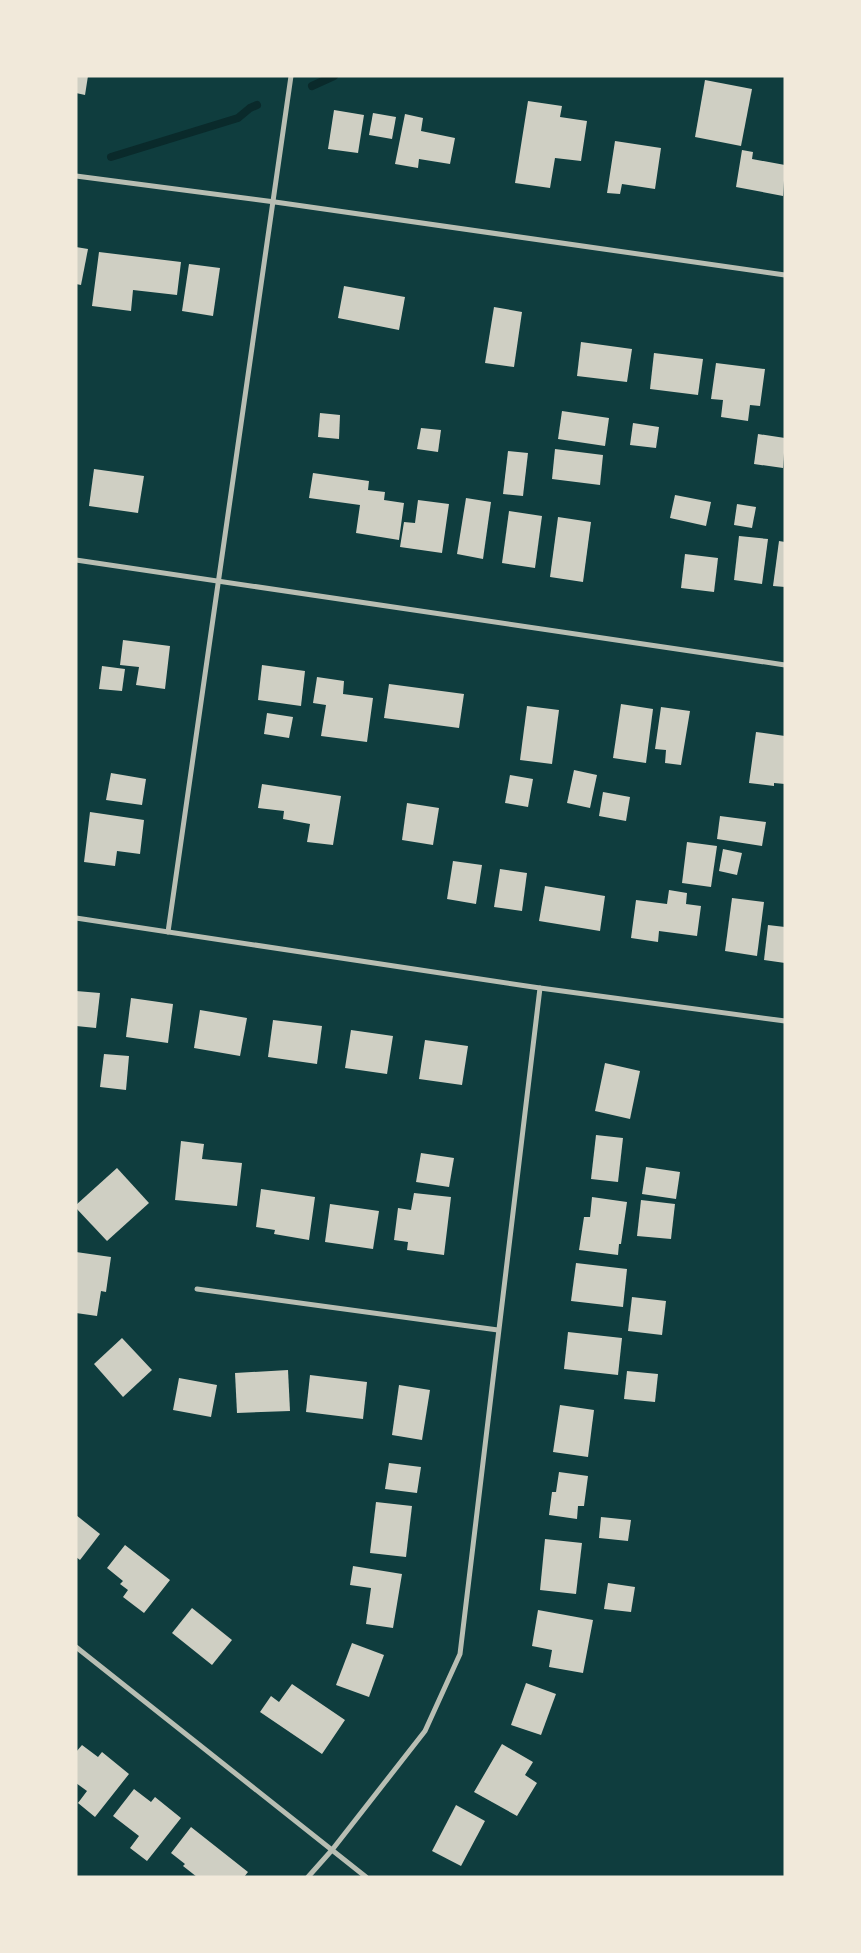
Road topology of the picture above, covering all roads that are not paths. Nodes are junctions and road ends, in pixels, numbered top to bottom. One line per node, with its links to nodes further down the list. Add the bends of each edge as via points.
1 (291, 76): 3 (street)
2 (76, 176): 3 (street)
3 (274, 202): 4 (street); 6 (street)
4 (785, 276)
5 (76, 560): 6 (street)
6 (220, 580): 7 (street); 9 (street)
7 (785, 665)
8 (76, 918): 9 (street)
9 (168, 932): 10 (street)
10 (540, 988): 11 (street); 13 (street)
11 (785, 1021)
12 (196, 1290): 13 (street)
13 (498, 1330): 15 (street, via 460,1654 425,1731)
14 (76, 1647): 15 (street)
15 (332, 1850): 16 (street); 17 (street)
16 (308, 1877)
17 (366, 1877)

